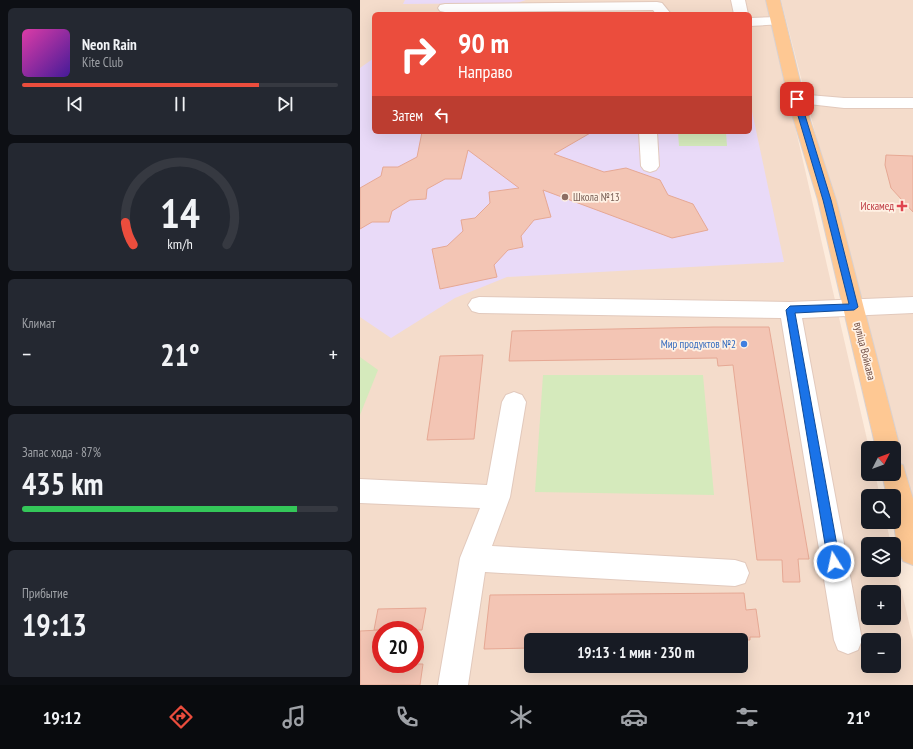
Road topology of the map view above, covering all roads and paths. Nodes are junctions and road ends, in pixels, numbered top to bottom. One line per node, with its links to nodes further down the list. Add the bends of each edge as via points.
1 (738, 0): 5 (lane)
2 (773, 0): 6 (main road, вуліца Войкава)
3 (444, 8): 4 (lane, via 657,6)
4 (662, 12)
5 (741, 12)
6 (778, 21): 7 (lane); 8 (main road, вуліца Войкава)
7 (752, 22)
8 (797, 99): 9 (lane, via 844,103); 14 (main road, вуліца Войкава, via 827,200)
9 (913, 103)
10 (648, 134): 11 (lane)
11 (650, 166)
12 (479, 305): 15 (lane)
13 (913, 305): 14 (lane)
14 (854, 307): 15 (lane); 17 (main road, вуліца Войкава)
15 (790, 310): 24 (lane)
16 (514, 402): 20 (lane)
17 (886, 441)
18 (896, 481): 21 (main road)
19 (360, 491): 20 (lane)
20 (497, 497): 22 (lane)
21 (913, 552)
22 (474, 558): 23 (lane); 25 (lane)
23 (735, 573)
24 (848, 640)
25 (453, 685)

